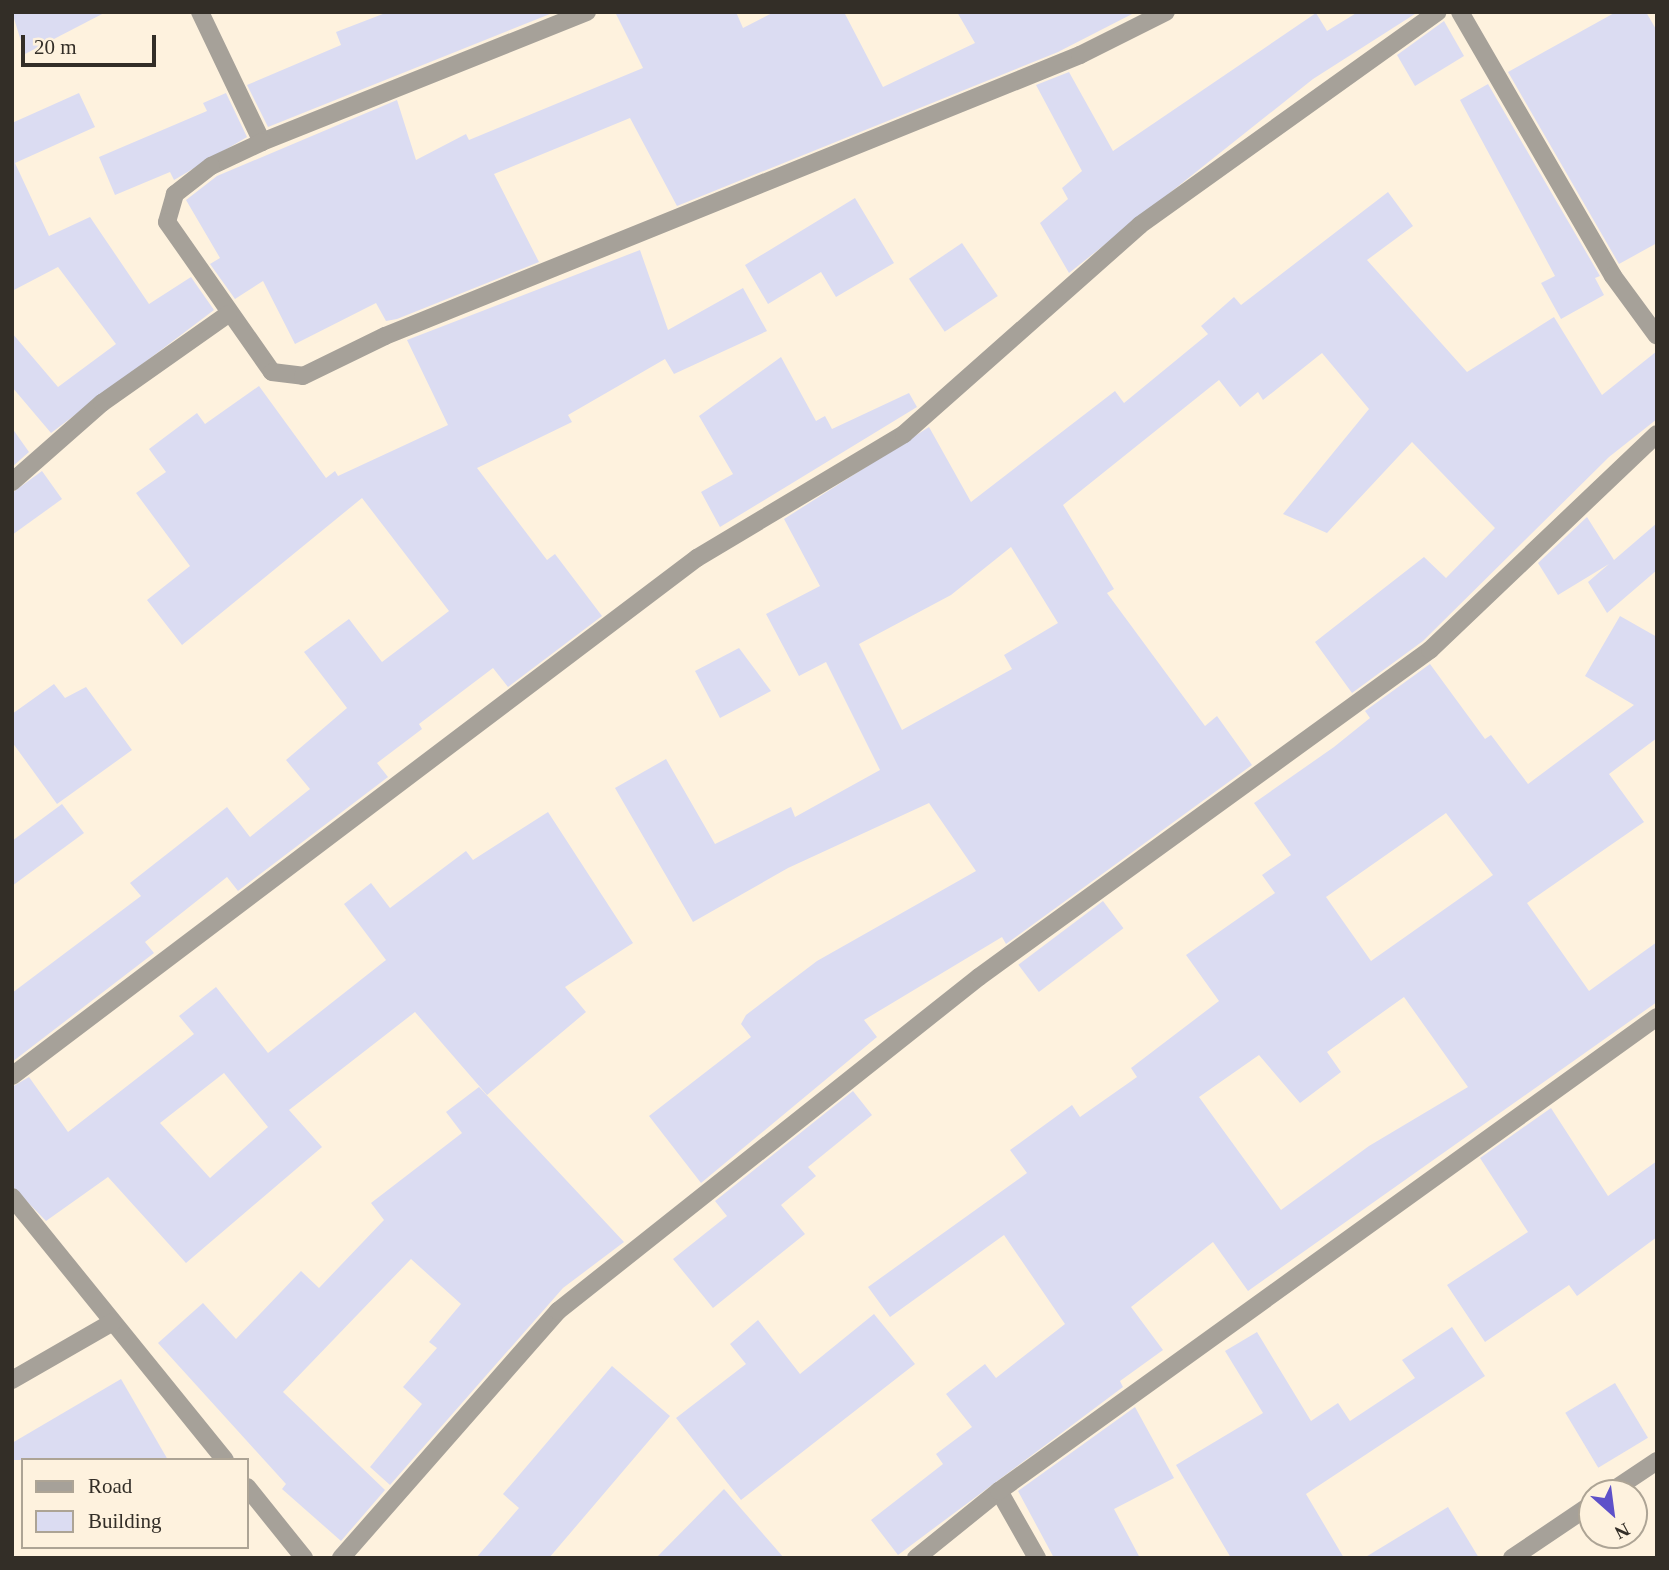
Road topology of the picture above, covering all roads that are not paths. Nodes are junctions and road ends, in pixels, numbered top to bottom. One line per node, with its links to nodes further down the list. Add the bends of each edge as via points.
1 (200, 12): 6 (street)
2 (587, 12): 6 (street)
3 (1166, 12): 7 (street, via 1080,55 385,337 303,376 272,372)
4 (1438, 12): 12 (street, via 1140,225 904,433 697,558)
5 (1460, 12): 8 (street, via 1613,276)
6 (262, 142): 7 (street, via 211,166 175,194 167,222)
7 (228, 314): 10 (street, via 102,403)
8 (1657, 336)
9 (1657, 435): 23 (street, via 1430,650 979,976 558,1311)
10 (12, 482)
11 (1657, 1017): 20 (street)
12 (12, 1076)
13 (12, 1197): 14 (street)
14 (113, 1322): 15 (street); 16 (street)
15 (12, 1380)
16 (223, 1458)
17 (1657, 1461): 18 (street)
18 (1630, 1479)
19 (248, 1488): 22 (street)
20 (999, 1491): 24 (street); 25 (street)
21 (1578, 1513): 26 (street)
22 (304, 1558)
23 (341, 1558)
24 (916, 1558)
25 (1037, 1558)
26 (1512, 1558)

